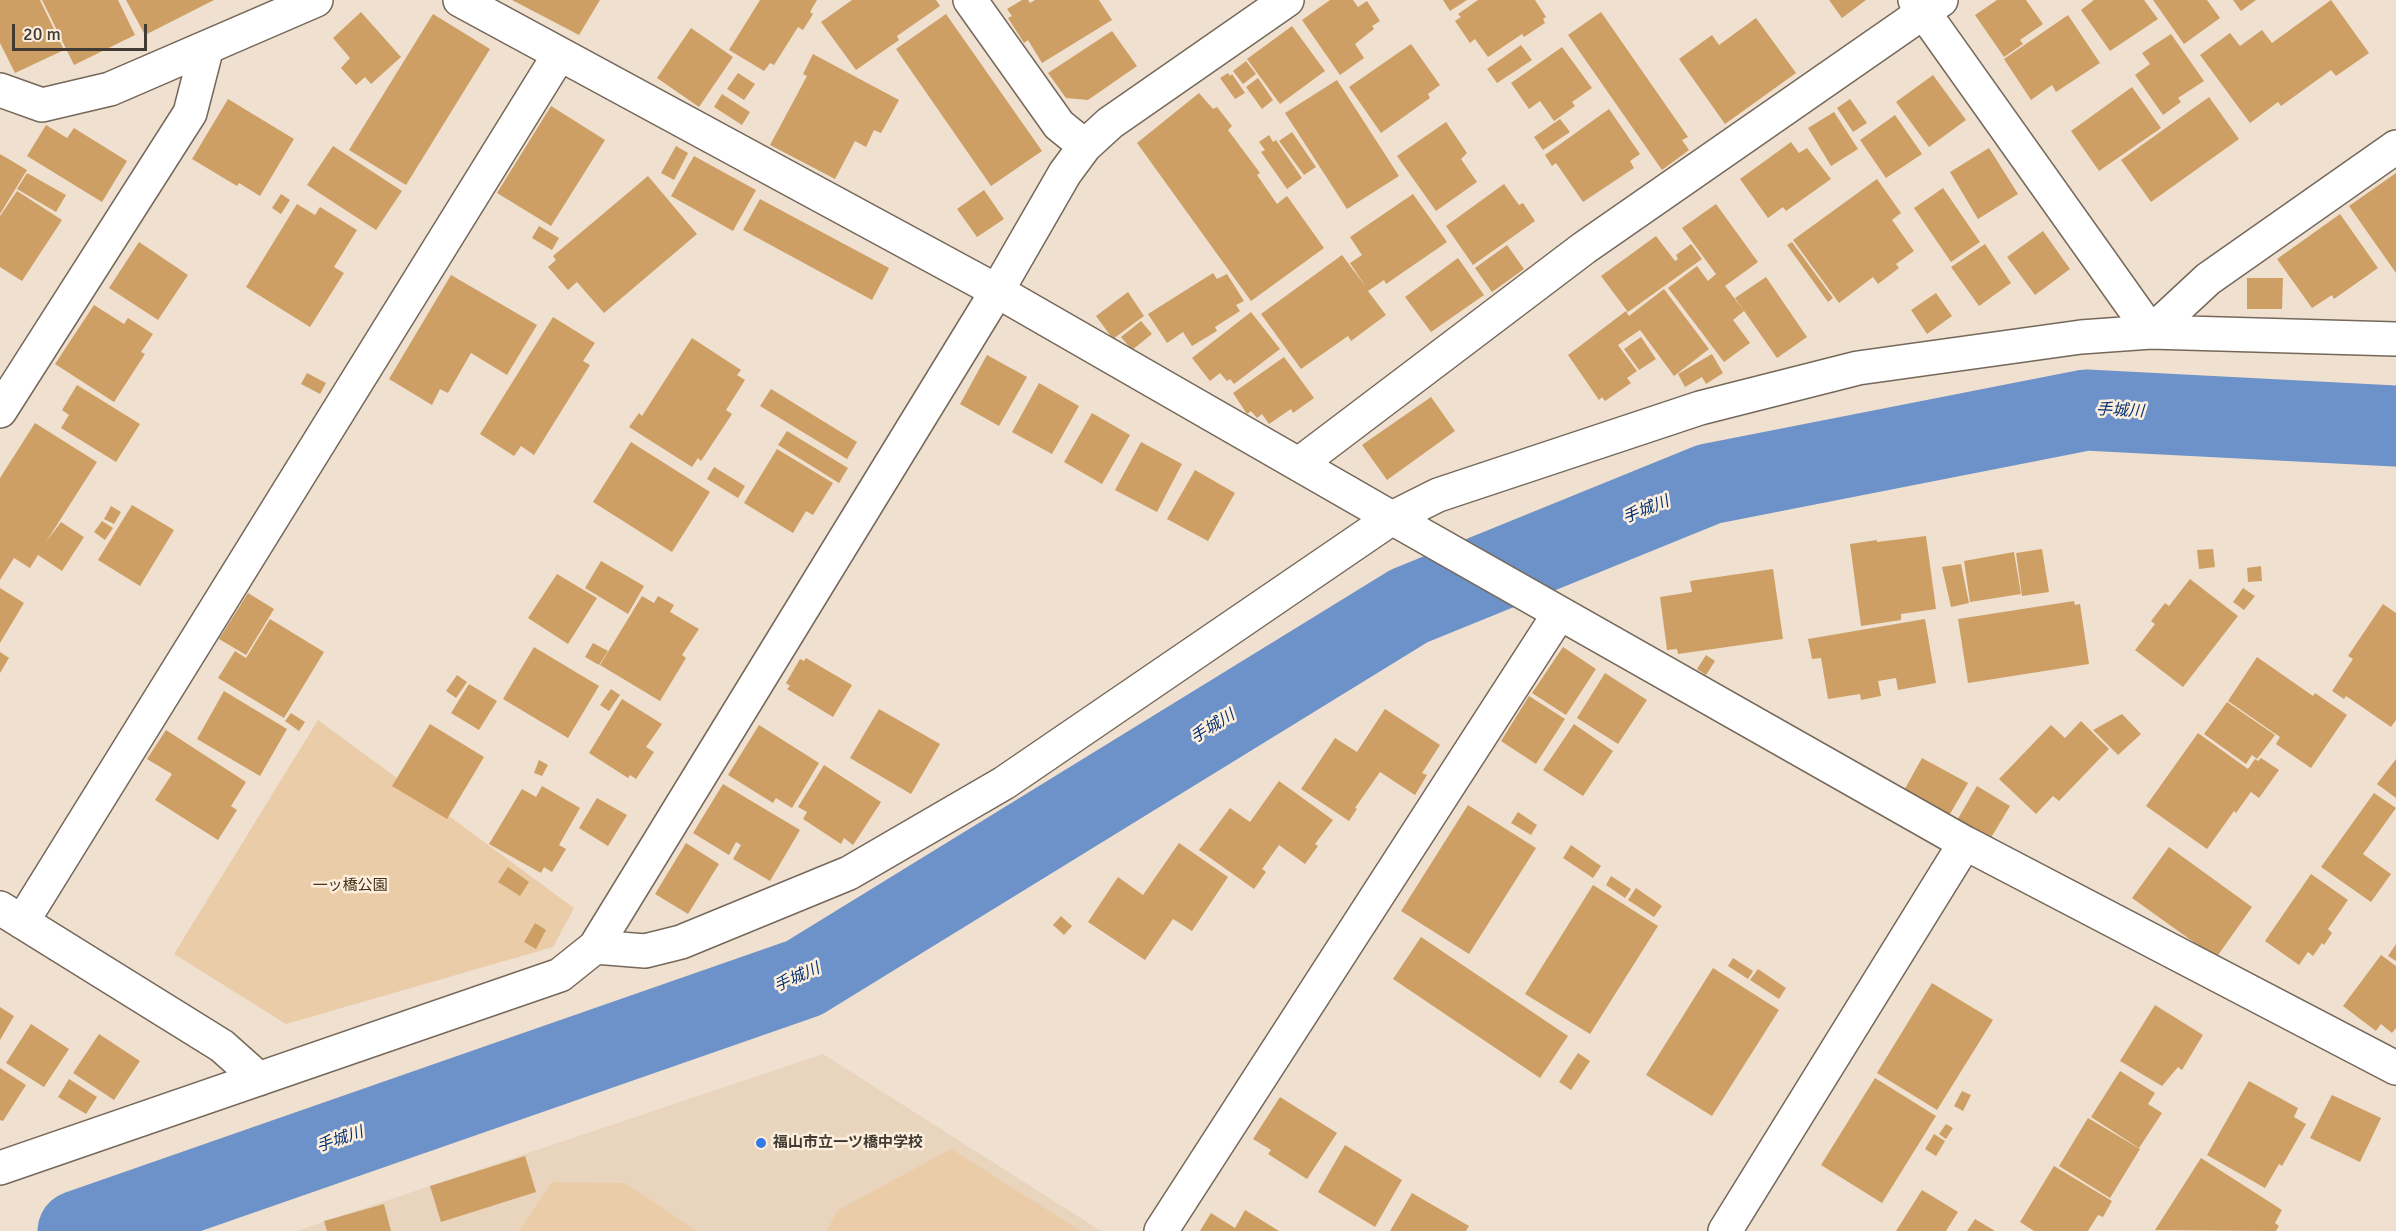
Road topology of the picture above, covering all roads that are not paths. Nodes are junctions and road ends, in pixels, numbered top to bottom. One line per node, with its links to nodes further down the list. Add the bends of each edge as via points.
1 (316, 0): 6 (street)
2 (460, 0): 7 (street)
3 (970, 0): 9 (street, via 1059,125)
4 (1287, 0): 9 (street, via 1110,123)
5 (1926, 4): 12 (street); 15 (street, via 1584,248)
6 (207, 47): 8 (street, via 110,89 42,105); 14 (street, via 190,113)
7 (559, 55): 11 (street); 19 (street)
8 (0, 90)
9 (1085, 146): 11 (street, via 1065,173)
10 (2396, 147): 12 (street, via 2208,279)
11 (997, 291): 15 (street); 20 (street)
12 (2151, 332): 13 (street); 16 (street, via 2081,337 1858,368 1700,408 1438,495)
13 (2396, 339)
14 (0, 411)
15 (1299, 464): 16 (street)
16 (1406, 524): 17 (street); 20 (street, via 1004,783 849,873 681,942 645,951)
17 (1550, 608): 18 (street); 24 (street)
18 (1965, 843): 21 (street); 25 (street)
19 (11, 915): 22 (street, via 222,1046)
20 (595, 947): 22 (street, via 560,975)
21 (2396, 1068)
22 (259, 1079): 23 (street)
23 (0, 1168)
24 (1161, 1231)
25 (1725, 1231)

